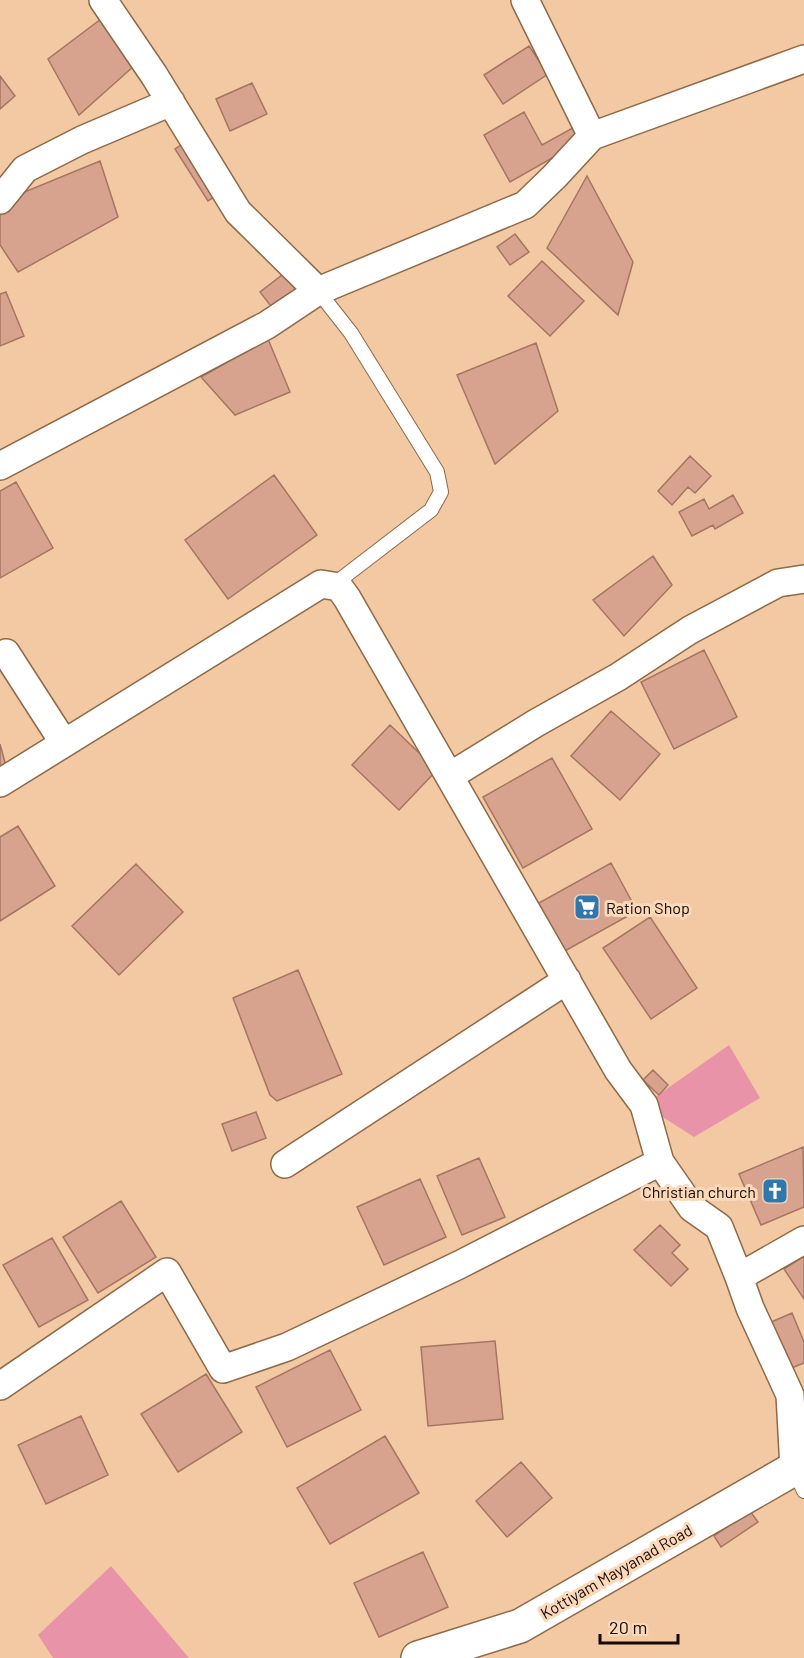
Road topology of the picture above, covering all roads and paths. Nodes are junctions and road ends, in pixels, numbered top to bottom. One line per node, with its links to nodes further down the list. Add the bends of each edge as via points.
1 (103, 0): 4 (street)
2 (525, 0): 5 (street)
3 (804, 59): 5 (street)
4 (171, 102): 6 (street, via 25,169); 7 (street, via 237,212)
5 (592, 136): 7 (street, via 525,205)
6 (0, 200)
7 (318, 291): 8 (street, via 267,325); 10 (lane, via 351,333 437,472 441,492 431,510)
8 (0, 466)
9 (804, 579): 13 (street, via 778,583 690,630)
10 (332, 586): 12 (street, via 321,584); 13 (street, via 339,587 347,598)
11 (6, 653): 12 (street)
12 (64, 743): 14 (street)
13 (450, 776): 15 (street)
14 (0, 783)
15 (567, 980): 16 (street, via 618,1070 644,1105); 17 (street)
16 (660, 1162): 19 (street, via 692,1208 719,1227); 20 (street, via 287,1347 223,1369 167,1272)
17 (285, 1164)
18 (804, 1240): 19 (street)
19 (739, 1276): 21 (street, via 790,1395)
20 (0, 1386)
21 (801, 1474): 22 (street, Kottiyam Mayyanad Road, via 520,1626)
22 (418, 1658)

